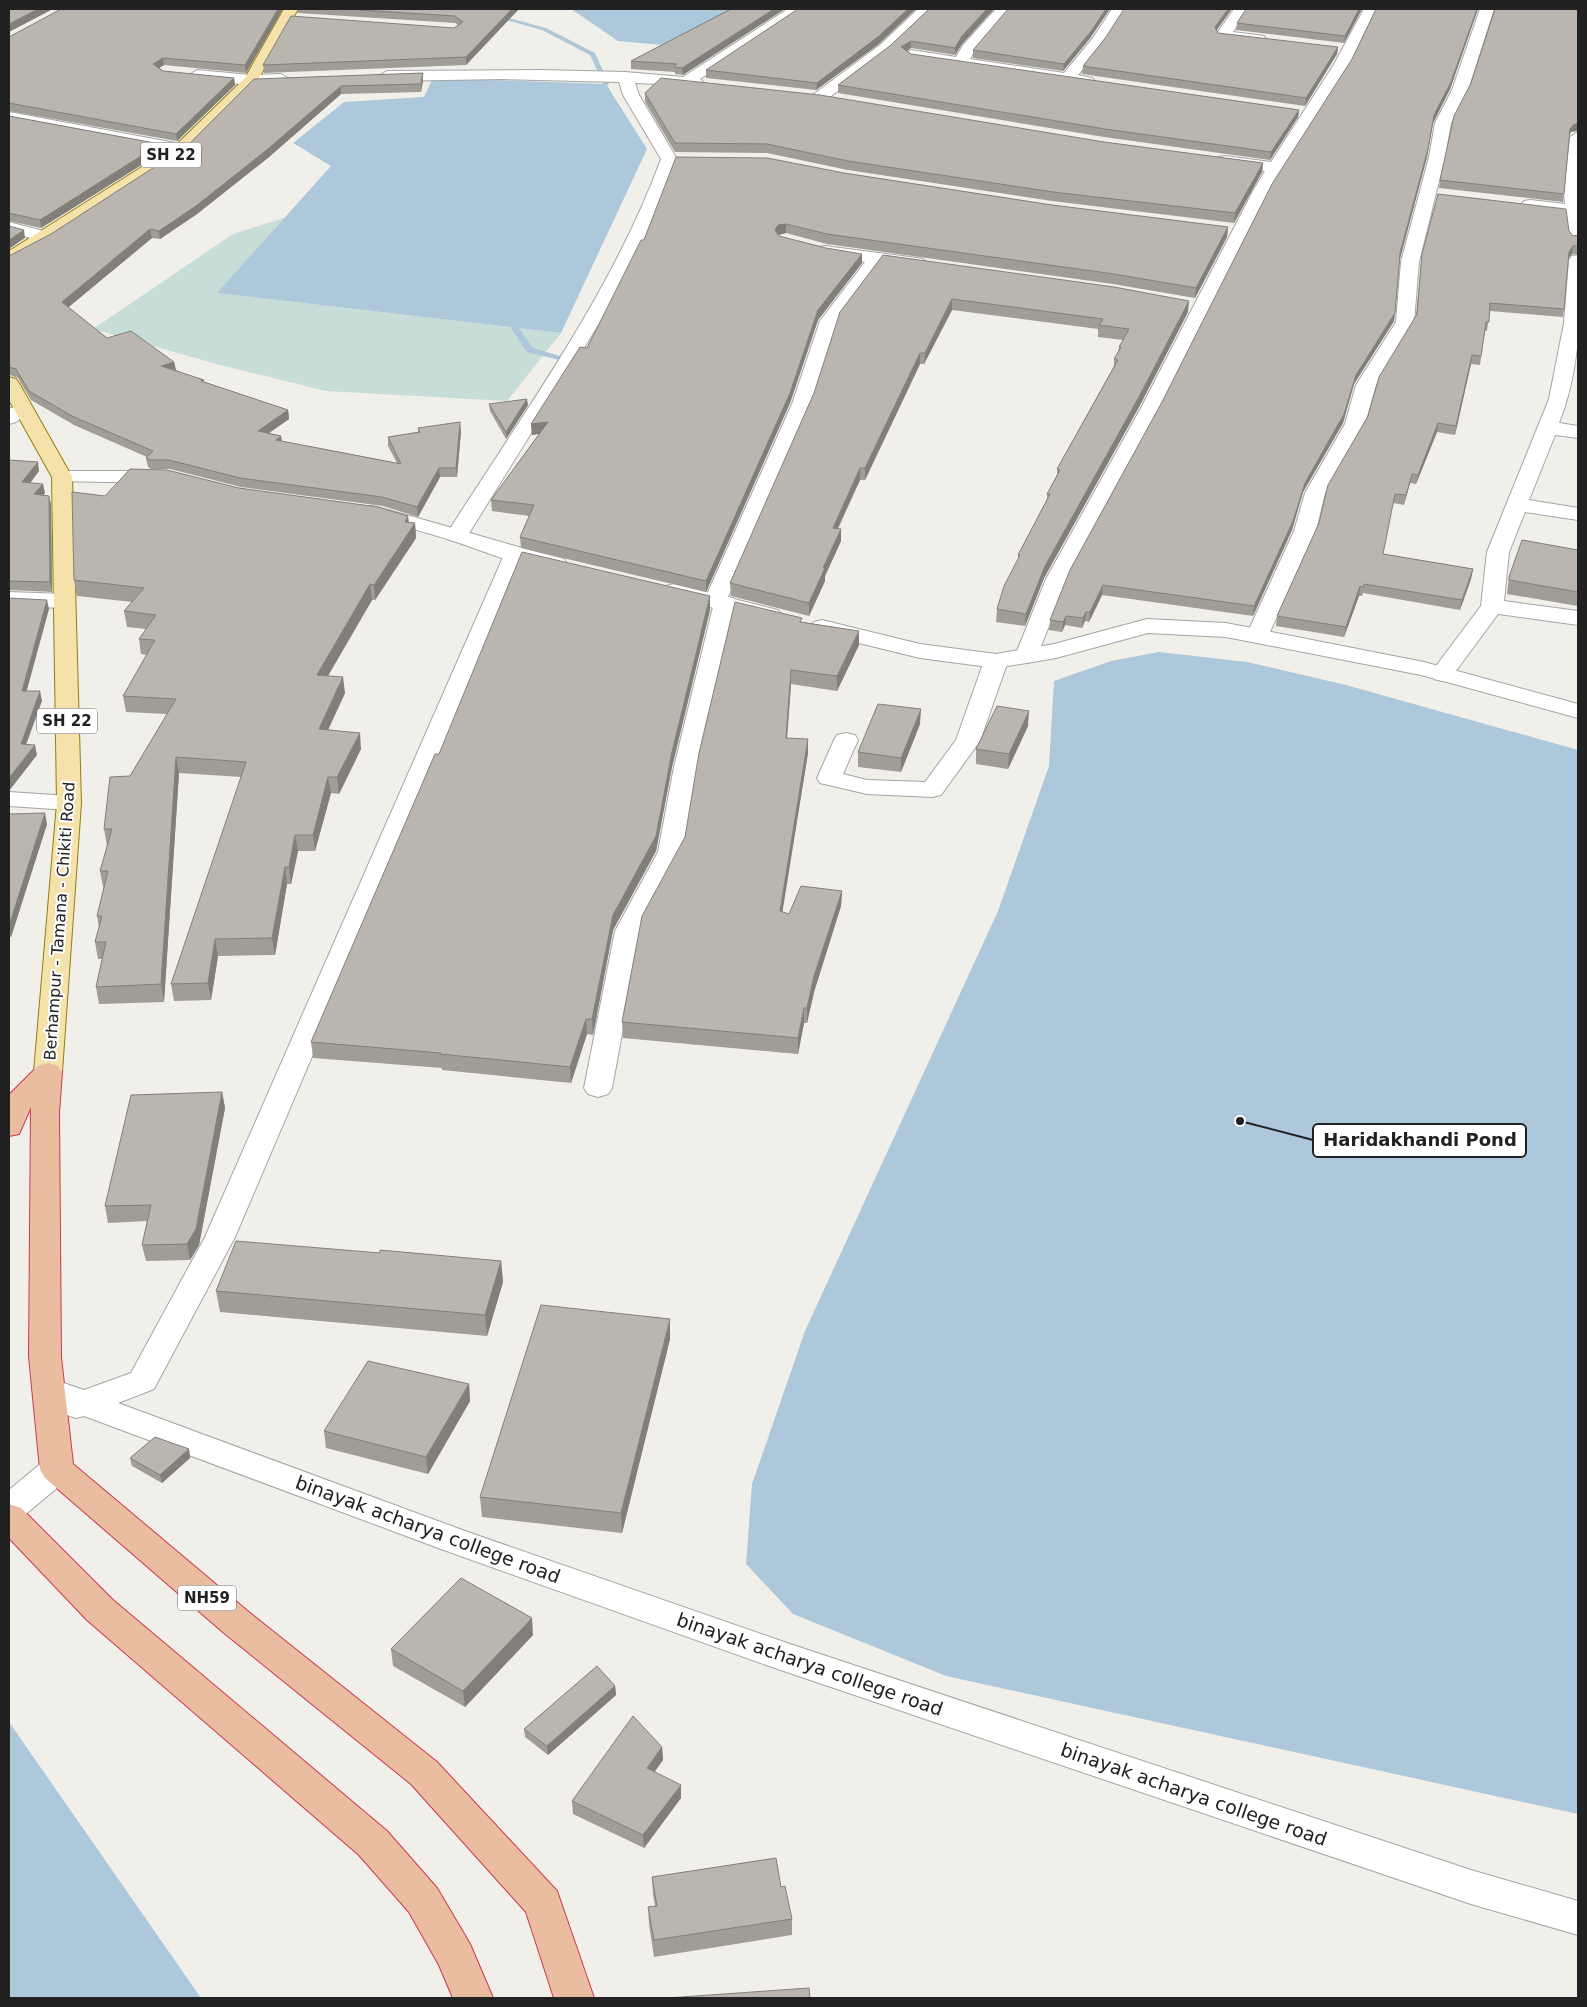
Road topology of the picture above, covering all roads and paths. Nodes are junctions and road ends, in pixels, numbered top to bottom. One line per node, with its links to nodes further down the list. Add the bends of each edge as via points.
1 (798, 9): 21 (street)
2 (926, 9): 25 (street, via 885,48)
3 (1004, 9): 14 (street, via 968,48)
4 (1119, 9): 18 (street)
5 (1241, 9): 10 (street, via 1223,35)
6 (1371, 9): 12 (street)
7 (1487, 9): 36 (street, via 1460,90 1442,123)
8 (289, 14): 9 (street); 20 (main road, SH 22)
9 (306, 20)
10 (1272, 41)
11 (1330, 48): 12 (street)
12 (1350, 50): 28 (street)
13 (911, 55): 14 (street)
14 (961, 61): 18 (street)
15 (180, 74): 20 (street)
16 (367, 76): 17 (street, via 473,72)
17 (625, 77): 21 (street); 33 (street, via 631,95)
18 (1068, 78): 22 (street)
19 (299, 79): 20 (street)
20 (251, 80): 31 (main road, SH 22)
21 (686, 82): 23 (street)
22 (1103, 83)
23 (709, 84)
24 (802, 95): 25 (street)
25 (820, 97): 26 (street)
26 (840, 100)
27 (1291, 111): 28 (street)
28 (1311, 113): 35 (street)
29 (9, 117): 31 (street)
30 (1578, 146): 39 (street, via 1572,193)
31 (181, 149): 43 (main road, SH 22)
32 (1209, 158): 35 (street)
33 (669, 159): 34 (street); 60 (street, via 615,283)
34 (688, 159)
35 (1276, 168): 42 (street)
36 (1428, 194): 37 (street); 69 (street, via 1410,262 1405,322 1366,385 1355,424 1315,493 1305,531)
37 (1448, 196)
38 (1516, 204): 39 (street)
39 (1576, 210): 44 (street)
40 (9, 227): 43 (street)
41 (1220, 229): 42 (street)
42 (1240, 231): 70 (street, via 1193,305 1150,408 1057,579)
43 (45, 237): 46 (main road, SH 22)
44 (1578, 238)
45 (810, 247): 47 (street)
46 (9, 258)
47 (877, 258): 48 (street); 66 (street, via 829,321 802,404)
48 (931, 265)
49 (1578, 270): 50 (street)
50 (1573, 353): 53 (street)
51 (9, 383): 52 (main road, Berhampur - Tamana - Chikiti Road / SH 22)
52 (16, 413): 55 (main road, Berhampur - Tamana - Chikiti Road / SH 22)
53 (1548, 428): 54 (street); 57 (street)
54 (1578, 432)
55 (62, 477): 56 (street); 65 (main road, Berhampur - Tamana - Chikiti Road / SH 22)
56 (178, 479)
57 (1517, 504): 59 (street); 67 (street, via 1498,552)
58 (354, 510): 60 (street, via 383,514)
59 (1578, 514)
60 (457, 535): 61 (street)
61 (515, 555): 62 (street); 82 (street, via 220,1237 143,1381)
62 (572, 568)
63 (658, 588): 66 (street)
64 (9, 599): 65 (street)
65 (64, 601): 76 (main road, Berhampur - Tamana - Chikiti Road / SH 22)
66 (720, 602): 71 (street, via 920,651); 78 (street, via 672,852 628,931)
67 (1492, 606): 68 (street); 72 (street)
68 (1578, 618)
69 (1257, 636): 70 (street, via 1226,630 1147,626); 72 (street)
70 (1026, 656): 71 (street)
71 (996, 661): 74 (street, via 968,741 932,790 867,787 829,778)
72 (1442, 674): 73 (street)
73 (1578, 711)
74 (846, 740)
75 (9, 799): 76 (street)
76 (70, 803): 77 (main road, Berhampur - Tamana - Chikiti Road / SH 22)
77 (48, 1072): 79 (highway)
78 (598, 1088)
79 (25, 1118): 80 (highway); 81 (highway)
80 (9, 1132)
81 (50, 1403): 82 (street, binayak acharya college road); 83 (highway)
82 (84, 1403): 86 (street, binayak acharya college road, via 453,1540 779,1655 1471,1887)
83 (57, 1469): 84 (street); 88 (highway, NH59, via 237,1623 424,1773 543,1903)
84 (9, 1509)
85 (9, 1516): 87 (highway, via 100,1610 373,1843 423,1900 456,1957)
86 (1578, 1918)
87 (473, 1998)
88 (574, 1998)

